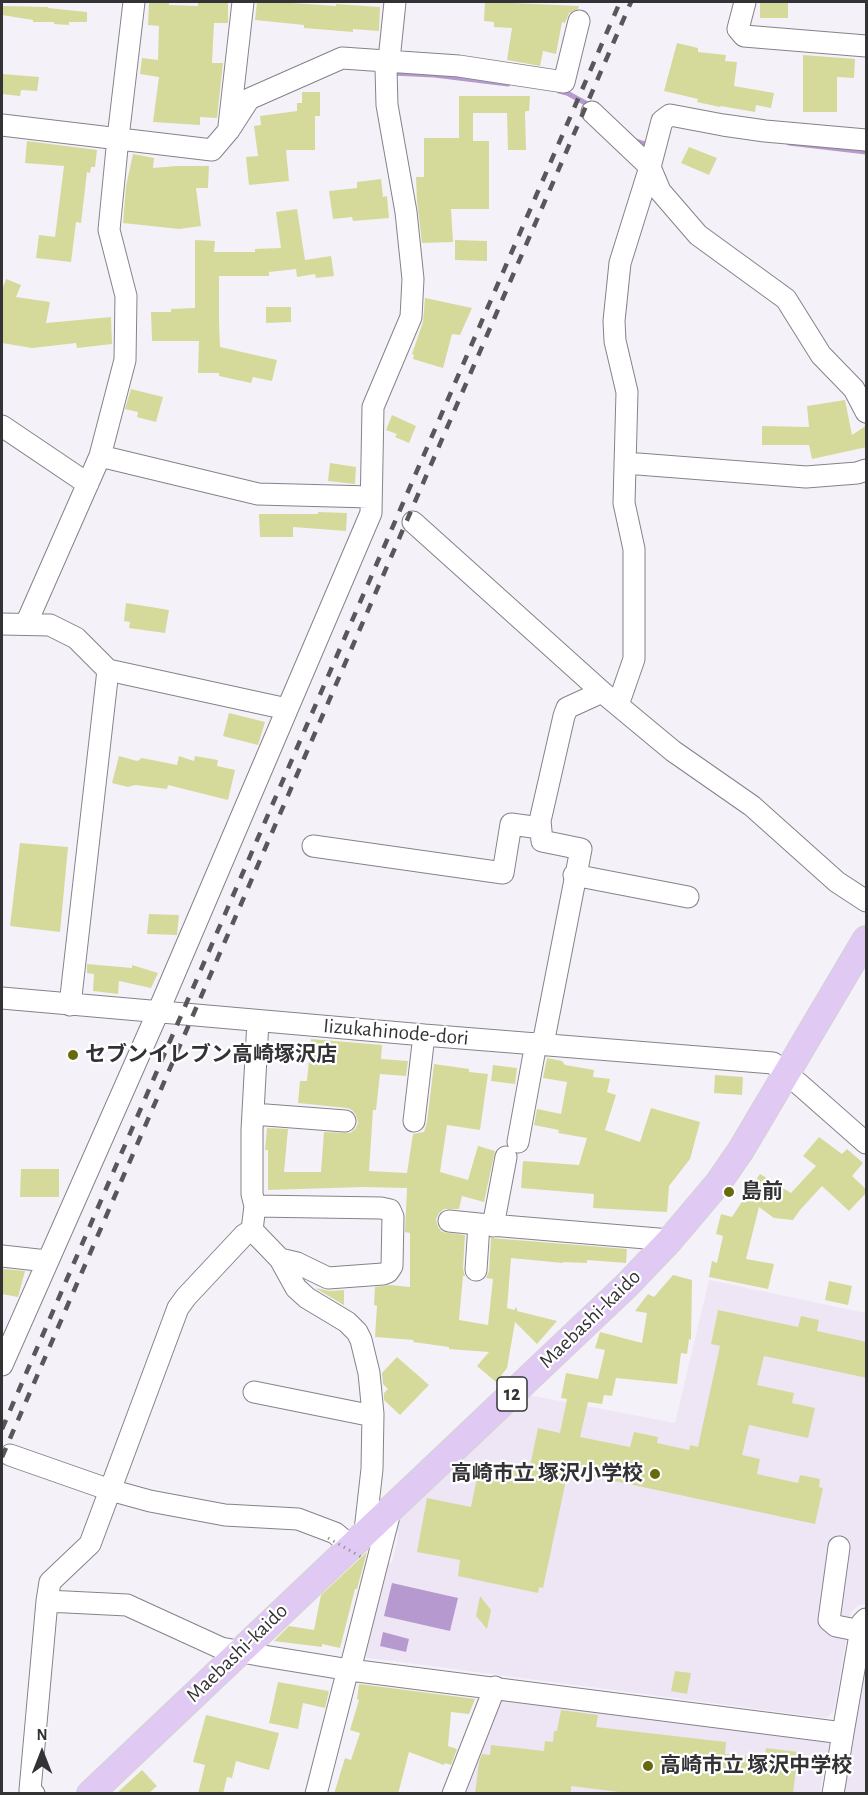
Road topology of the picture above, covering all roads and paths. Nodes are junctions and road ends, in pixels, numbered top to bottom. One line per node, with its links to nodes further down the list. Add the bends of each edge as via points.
1 (134, 2): 12 (street)
2 (243, 2): 10 (street)
3 (395, 2): 7 (street)
4 (745, 2): 6 (street, via 738,29 744,36)
5 (579, 21): 7 (street, via 564,82)
6 (867, 46)
7 (390, 60): 10 (street, via 342,58 249,99); 21 (street, via 386,69 387,105 413,279 411,317 373,407)
8 (592, 112): 14 (street)
9 (2, 125): 12 (street)
10 (229, 130): 12 (street, via 212,150)
11 (867, 130): 13 (street)
12 (118, 138): 17 (street, via 109,230 126,296 125,360)
13 (866, 140): 14 (street, via 765,131 670,115 662,121)
14 (650, 167): 15 (street, via 660,191 698,235 786,299 820,355 854,389); 18 (street, via 620,263 614,321 627,392)
15 (867, 412)
16 (2, 426): 20 (street)
17 (100, 456): 20 (street); 21 (street, via 258,494)
18 (625, 463): 19 (street, via 806,477); 26 (street, via 624,503 634,549 634,659)
19 (867, 470)
20 (88, 484): 24 (street)
21 (370, 496): 27 (street, via 371,513)
22 (413, 522): 26 (street)
23 (2, 624): 24 (street)
24 (26, 624): 25 (street, via 50,625 76,638)
25 (108, 670): 27 (street); 35 (street)
26 (610, 699): 28 (street, via 567,708); 32 (street, via 673,751 752,806 837,882)
27 (287, 710): 36 (street)
28 (540, 828): 29 (street, via 511,824 503,873); 30 (street, via 542,841 581,849)
29 (313, 846)
30 (574, 875): 31 (street); 39 (street)
31 (688, 897)
32 (867, 901)
33 (867, 939): 40 (main road, Maebashi-kaido / 12)
34 (2, 998): 35 (street, Iizukahinode-dori)
35 (70, 1005): 36 (street, Iizukahinode-dori)
36 (158, 1011): 37 (street, Iizukahinode-dori); 52 (street)
37 (258, 1021): 38 (street, Iizukahinode-dori); 41 (street)
38 (424, 1035): 39 (street, Iizukahinode-dori); 43 (street)
39 (539, 1044): 40 (street, Iizukahinode-dori, via 773,1064); 47 (street, via 512,1150)
40 (786, 1074): 44 (street, Iizukahinode-dori); 49 (main road, Maebashi-kaido / 12, via 730,1166)
41 (253, 1114): 42 (street); 45 (street, via 251,1161)
42 (345, 1121)
43 (414, 1121)
44 (867, 1143)
45 (255, 1206): 48 (street); 51 (street, via 381,1208 390,1210 393,1217 392,1266 383,1274 328,1278)
46 (449, 1221): 47 (street)
47 (486, 1225): 49 (street); 53 (street)
48 (252, 1230): 51 (street); 58 (street, via 244,1234 178,1308)
49 (670, 1240): 59 (main road, Maebashi-kaido / 12)
50 (2, 1256): 52 (street)
51 (280, 1259): 56 (street, via 296,1288 357,1332 365,1348)
52 (47, 1261): 54 (street)
53 (476, 1270)
54 (2, 1365)
55 (254, 1392): 56 (street)
56 (373, 1416): 60 (street, via 372,1469)
57 (10, 1455): 58 (street)
58 (110, 1490): 60 (street, via 225,1515 297,1519); 62 (street, via 90,1544 50,1582)
59 (391, 1508): 60 (main road, Maebashi-kaido / 12); 65 (street)
60 (352, 1543): 60 (path, bridge); 64 (main road, Maebashi-kaido / 12)
61 (839, 1547): 63 (street, via 830,1620 836,1626)
62 (47, 1600): 64 (street, via 128,1605 221,1648); 68 (street, via 30,1790)
63 (864, 1625): 67 (street)
64 (238, 1652): 65 (street); 69 (main road, Maebashi-kaido / 12)
65 (349, 1670): 66 (street); 70 (street)
66 (495, 1687): 67 (street); 71 (street)
67 (843, 1733): 72 (street)
68 (34, 1794)
69 (90, 1794)
70 (316, 1794)
71 (453, 1794)
72 (833, 1794)

